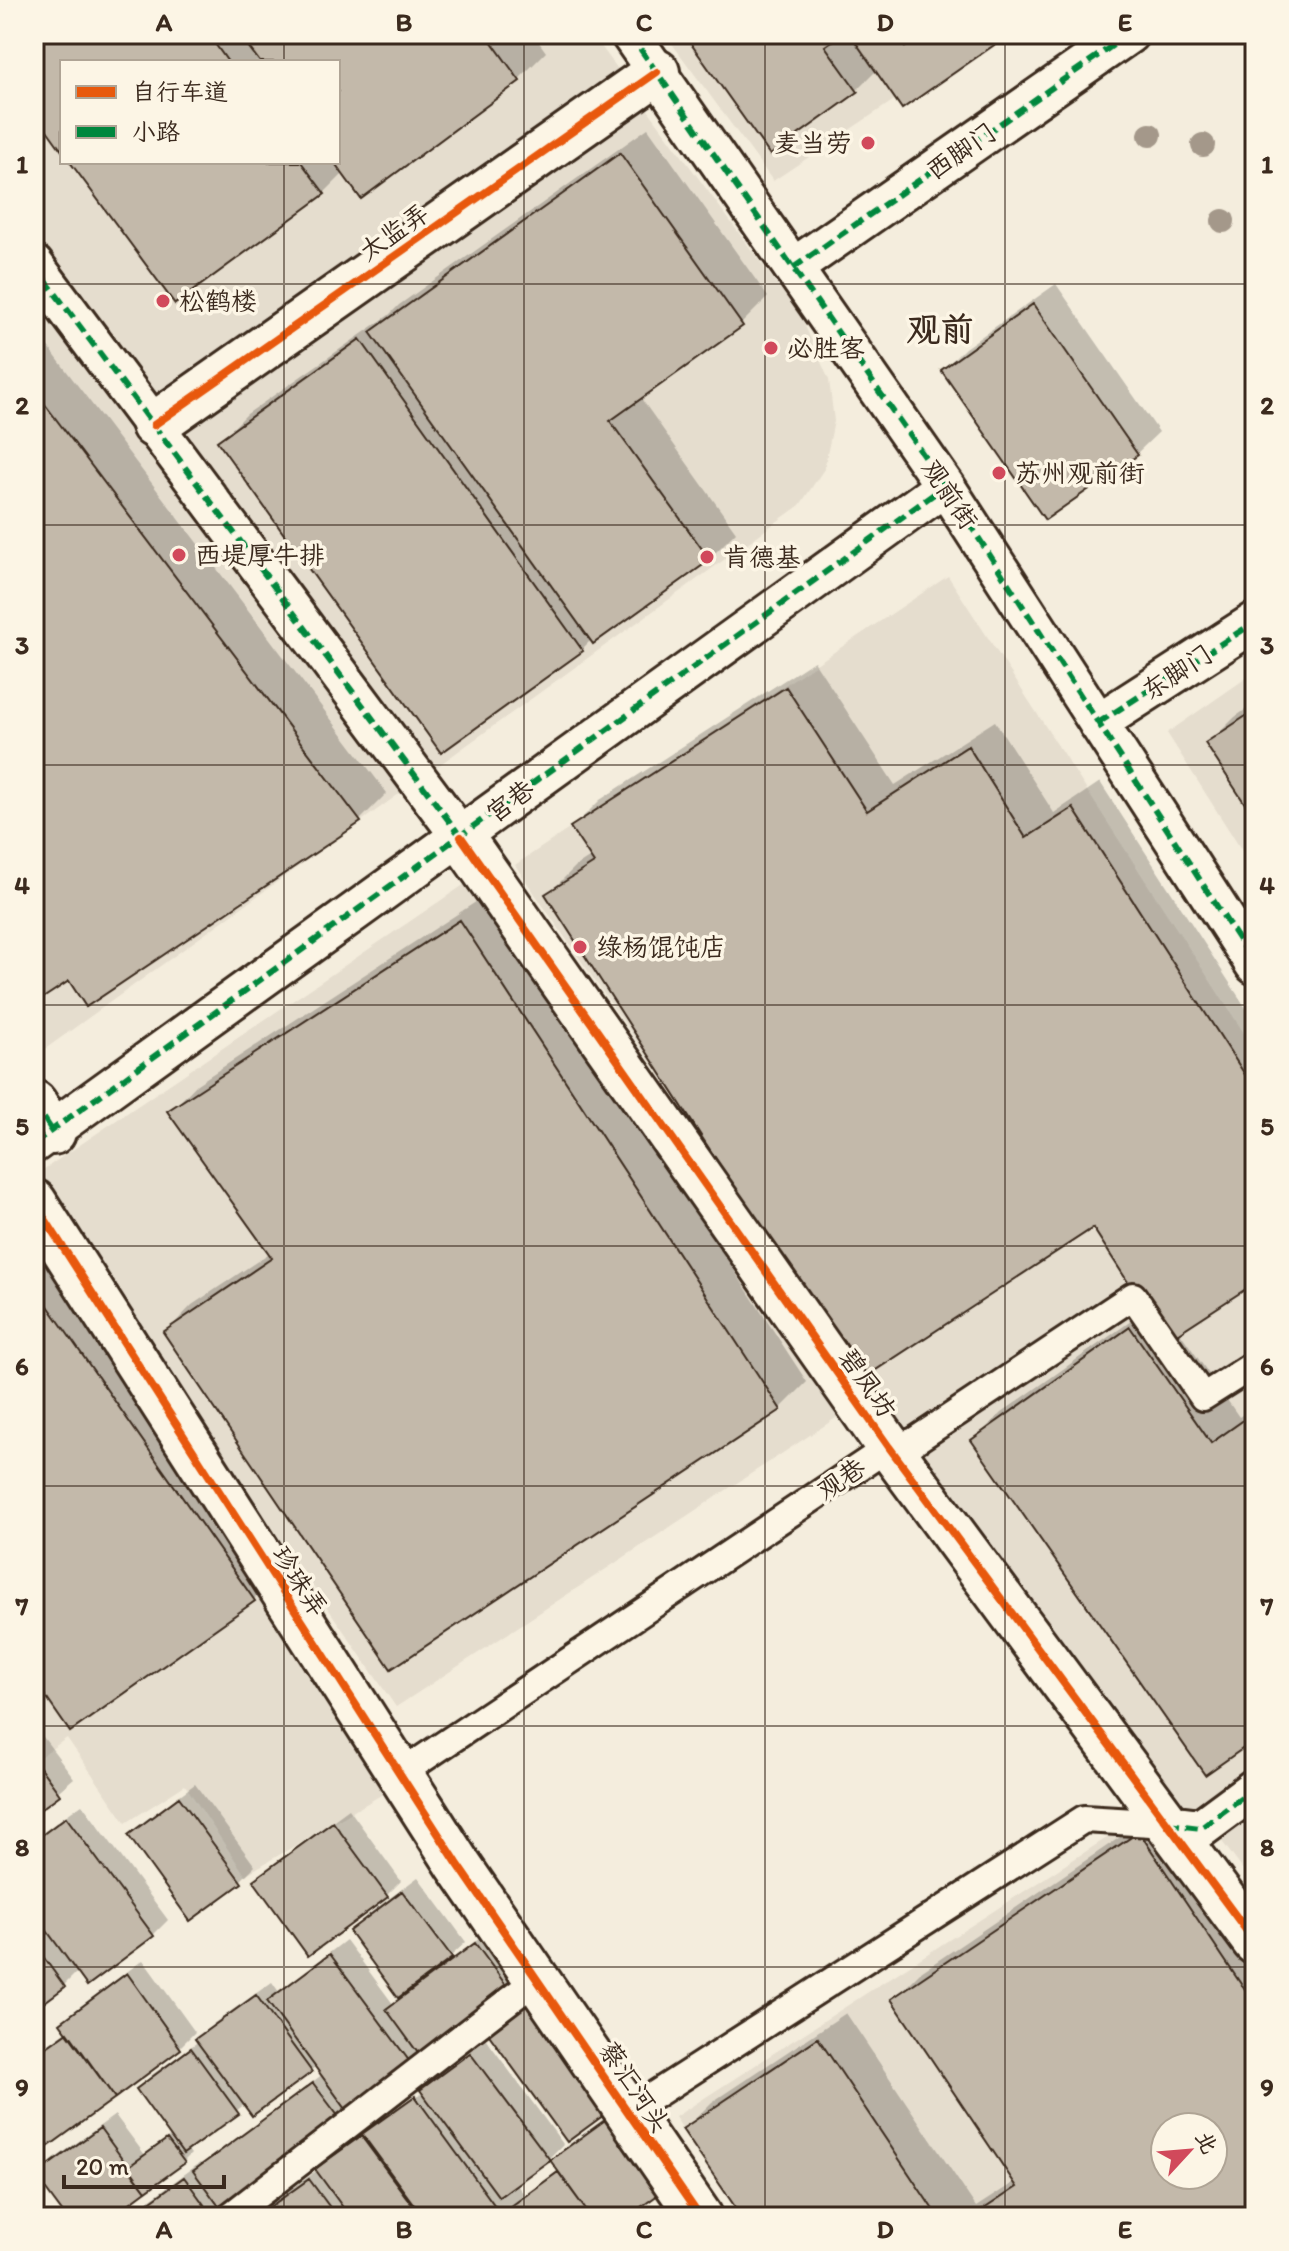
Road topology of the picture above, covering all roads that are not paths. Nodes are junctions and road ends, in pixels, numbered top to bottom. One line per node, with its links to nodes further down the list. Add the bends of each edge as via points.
1 (630, 34): 3 (street, 观前街)
2 (1129, 34): 5 (street, 西脚门)
3 (657, 72): 5 (street, 观前街); 6 (street, 太监弄)
4 (34, 265): 6 (street)
5 (793, 268): 7 (street, 观前街)
6 (154, 425): 10 (street)
7 (945, 486): 9 (street, 观前街); 10 (street, 宫巷)
8 (1255, 622): 9 (street, 东脚门)
9 (1098, 723): 11 (street, 观前街)
10 (461, 837): 12 (street, 宫巷); 15 (street, 碧凤坊)
11 (1255, 965)
12 (40, 1126)
13 (34, 1202): 16 (street, 珍珠弄)
14 (1255, 1364): 15 (lane, 观巷, via 1203,1397 1133,1296 913,1442)
15 (889, 1447): 16 (lane, 观巷); 18 (street, 碧凤坊)
16 (400, 1774): 20 (street, 珍珠弄)
17 (1255, 1788): 18 (street, via 1201,1828)
18 (1168, 1824): 19 (street, 碧凤坊); 21 (lane, via 1084,1819)
19 (1255, 1942)
20 (537, 1979): 21 (street, 蔡汇河头); 22 (lane)
21 (628, 2112): 23 (street, 蔡汇河头)
22 (229, 2217)
23 (700, 2217)

